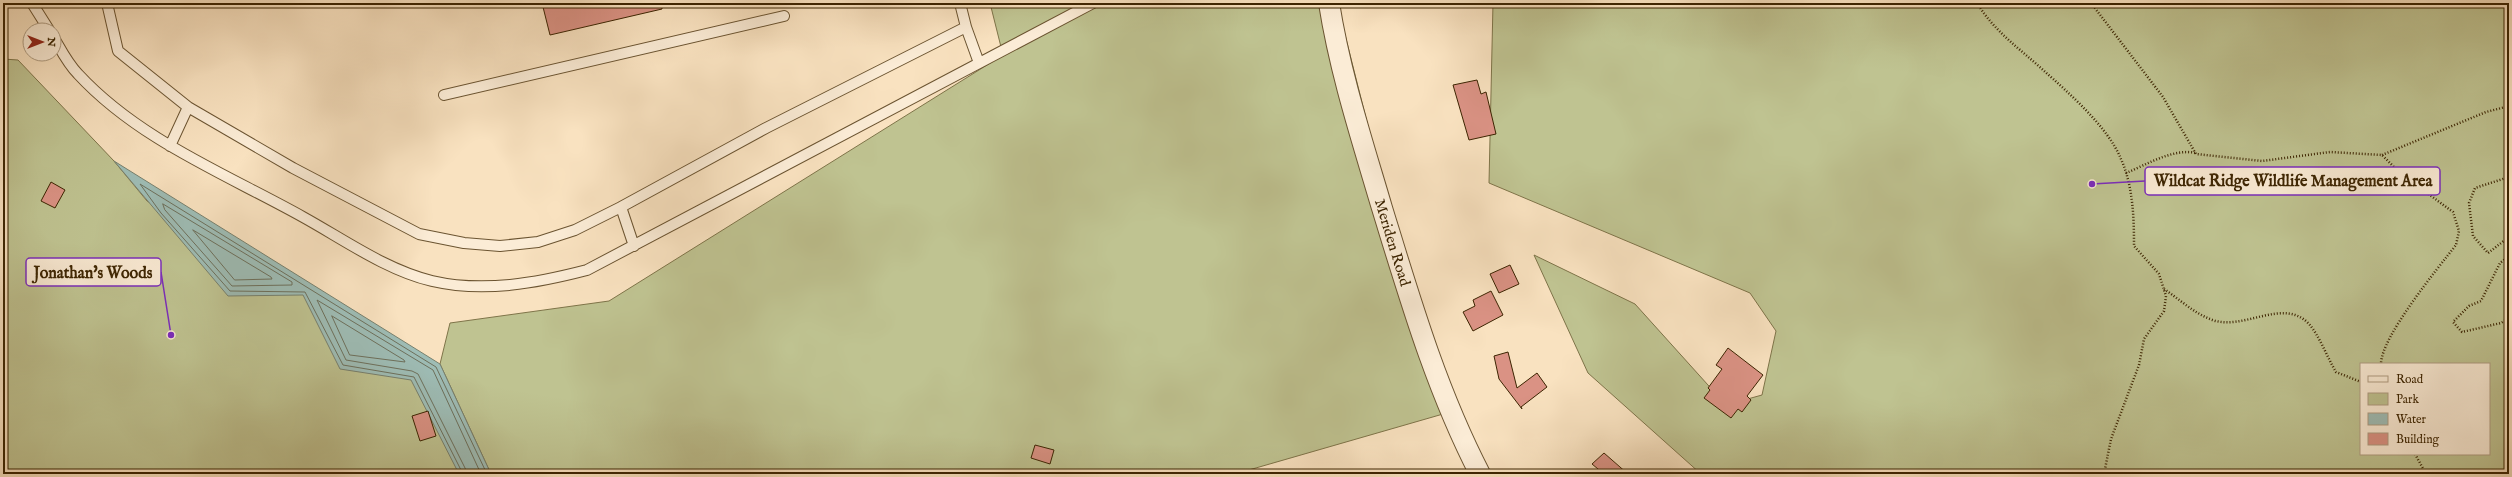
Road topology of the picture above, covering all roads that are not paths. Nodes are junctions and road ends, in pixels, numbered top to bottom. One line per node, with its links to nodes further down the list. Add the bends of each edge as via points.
1 (32, 3): 7 (lane)
2 (107, 3): 12 (lane, via 118,51)
3 (960, 3): 8 (lane)
4 (1092, 3): 10 (lane)
5 (1329, 3): 16 (street, Meriden Road, via 1336,50 1410,299 1448,407)
6 (784, 16): 11 (lane)
7 (44, 22)
8 (966, 27): 10 (lane); 14 (lane, via 766,128)
9 (62, 50): 13 (lane, via 77,73 97,92)
10 (978, 63): 15 (lane)
11 (444, 95)
12 (188, 107): 13 (lane); 14 (lane, via 293,168 419,234 464,243 500,246 538,242 575,230)
13 (170, 146): 15 (lane, via 393,266 432,281 463,285 526,284 587,270)
14 (621, 207): 15 (lane)
15 (634, 246)
16 (1480, 474)

